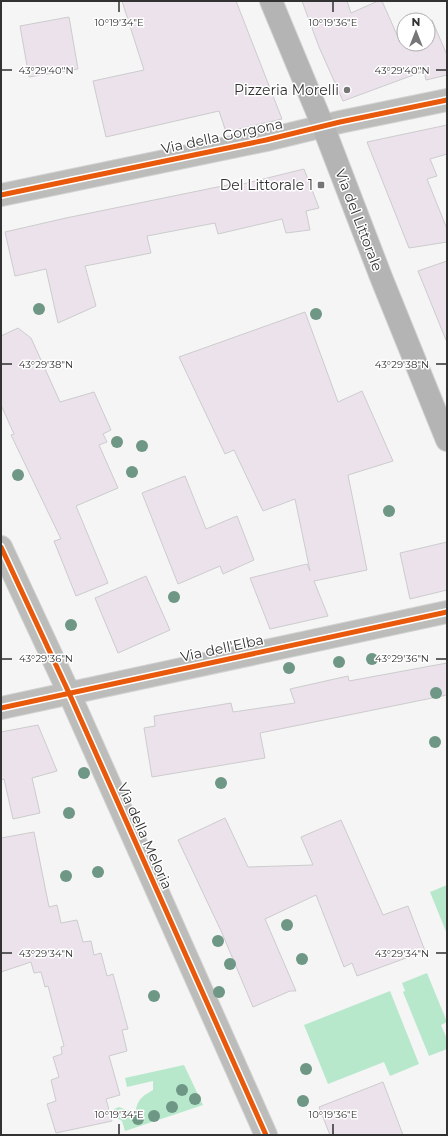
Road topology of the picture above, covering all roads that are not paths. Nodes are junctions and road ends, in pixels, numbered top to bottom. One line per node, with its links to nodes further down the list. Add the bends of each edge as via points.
1 (271, 1): 3 (main road, Via del Littorale)
2 (447, 100): 3 (street, Via della Gorgona)
3 (323, 126): 4 (street, Via della Gorgona); 5 (main road, Via del Littorale)
4 (1, 195)
5 (447, 440)
6 (1, 547): 8 (street, Via della Meloria)
7 (447, 612): 8 (street, Via dell'Elba)
8 (69, 693): 9 (street, Via dell'Elba); 10 (street, Via della Meloria)
9 (1, 708)
10 (266, 1135)

